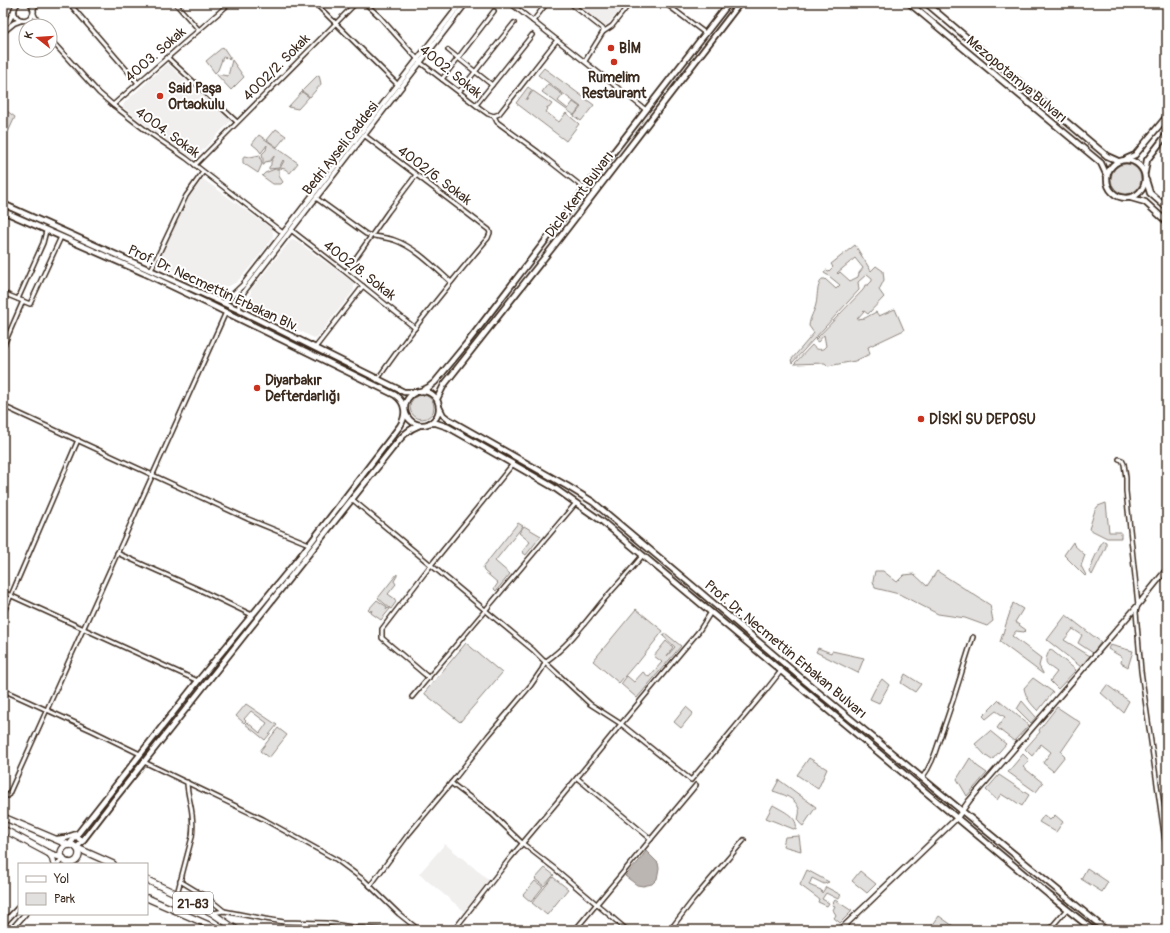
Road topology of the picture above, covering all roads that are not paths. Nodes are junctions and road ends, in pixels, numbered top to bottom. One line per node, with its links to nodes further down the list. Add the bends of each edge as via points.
1 (13, 3): 22 (main road)
2 (18, 3): 22 (main road)
3 (30, 3): 23 (main road)
4 (37, 3): 23 (main road)
5 (69, 3): 47 (street)
6 (175, 3): 33 (street)
7 (230, 3): 33 (street, 4003. Sokak)
8 (315, 3): 30 (street)
9 (356, 3): 30 (street, 4002/2. Sokak)
10 (365, 3): 43 (street, 4002. Sokak)
11 (461, 3): 43 (main road, Bedri Ayseli Caddesi)
12 (466, 3): 43 (main road, Bedri Ayseli Caddesi)
13 (510, 3): 28 (street)
14 (547, 3): 28 (street)
15 (570, 3): 35 (street, via 603,29)
16 (630, 3): 35 (street, via 612,26)
17 (665, 3): 36 (street)
18 (729, 3): 36 (main road, Dicle Kent Bulvarı)
19 (740, 3): 95 (main road, Dicle Kent Bulvarı, via 444,385)
20 (909, 3): 65 (main road, Mezopotamya Bulvarı, via 1101,163)
21 (926, 3): 60 (main road, Mezopotamya Bulvarı, via 1107,156)
22 (14, 10): 25 (main road); 32 (main road, via 8,22)
23 (33, 11): 26 (main road); 27 (street)
24 (494, 11): 42 (street)
25 (19, 18)
26 (30, 18)
27 (36, 18)
28 (533, 21): 38 (street)
29 (18, 22): 34 (main road)
30 (335, 23): 48 (street); 56 (street, 4002/2. Sokak)
31 (514, 23): 45 (street)
32 (3, 25)
33 (199, 30): 41 (street, 4003. Sokak)
34 (3, 32)
35 (603, 32): 44 (street)
36 (705, 33): 53 (main road, Dicle Kent Bulvarı)
37 (532, 35): 49 (street)
38 (557, 40): 44 (street); 54 (street, via 499,114)
39 (58, 48): 51 (street, 4004. Sokak, via 82,76)
40 (448, 50): 42 (street)
41 (168, 58): 47 (street, 4003. Sokak); 56 (street)
42 (458, 58): 45 (street); 46 (street)
43 (419, 61): 46 (street, 4002. Sokak); 48 (main road, Bedri Ayseli Caddesi); 58 (main road, Bedri Ayseli Caddesi)
44 (585, 61): 53 (street)
45 (475, 71): 49 (street); 50 (street)
46 (442, 79): 50 (street, 4002. Sokak)
47 (138, 83): 51 (street, 4003. Sokak)
48 (398, 85): 76 (main road, Bedri Ayseli Caddesi)
49 (492, 85): 52 (street)
50 (459, 92): 52 (street, 4002. Sokak)
51 (113, 105): 61 (street, 4004. Sokak)
52 (476, 105): 54 (street, 4002. Sokak)
53 (646, 110): 67 (main road, Dicle Kent Bulvarı)
54 (494, 116): 67 (street, 4002. Sokak, via 496,122)
55 (1167, 116): 59 (main road, via 1135,155)
56 (237, 122): 61 (street, 4002/2. Sokak)
57 (1167, 134): 63 (main road, via 1147,160)
58 (364, 135): 64 (street, 4002/6. Sokak); 68 (main road, Bedri Ayseli Caddesi)
59 (1125, 159): 60 (main road); 63 (main road, via 1137,162)
60 (1118, 161): 65 (main road, via 1113,164)
61 (195, 165): 62 (street, 4004. Sokak)
62 (203, 172): 76 (street, 4004. Sokak); 79 (street, via 186,196)
63 (1145, 172): 66 (main road)
64 (416, 175): 77 (street); 81 (street, 4002/6. Sokak, via 490,233)
65 (1107, 176): 69 (main road, via 1109,188 1113,193 1125,199)
66 (1146, 179): 69 (main road, via 1142,191); 71 (main road, via 1150,193)
67 (584, 189): 93 (main road, Dicle Kent Bulvarı, via 472,337 435,382)
68 (316, 198): 74 (main road, Bedri Ayseli Caddesi); 77 (street)
69 (1131, 198): 73 (main road, via 1145,202)
70 (3, 204): 79 (main road, Prof. Dr. Necmettin Erbakan Blv.)
71 (1167, 208)
72 (3, 211): 75 (main road, Prof. Dr. Necmettin Erbakan Blv.)
73 (1167, 222)
74 (291, 230): 80 (street, 4002/8. Sokak); 87 (main road, Bedri Ayseli Caddesi, via 244,290)
75 (46, 231): 78 (main road, Prof. Dr. Necmettin Erbakan Blv.); 84 (street)
76 (283, 233): 86 (main road, Bedri Ayseli Caddesi, via 243,285)
77 (372, 236): 80 (street); 81 (street, via 392,239 403,244 419,254)
78 (61, 237): 85 (street, via 30,304); 88 (main road, Prof. Dr. Necmettin Erbakan Blv.)
79 (151, 270): 86 (main road, Prof. Dr. Necmettin Erbakan Blv.)
80 (346, 272): 82 (street, 4002/8. Sokak)
81 (451, 282): 89 (street)
82 (364, 286): 89 (street, 4002/8. Sokak); 91 (street)
83 (3, 292): 84 (street)
84 (18, 299): 85 (street)
85 (24, 301): 90 (street)
86 (224, 303): 87 (main road, Prof. Dr. Necmettin Erbakan Blv.)
87 (239, 310): 91 (main road, Prof. Dr. Necmettin Erbakan Blv.)
88 (226, 312): 98 (main road, Prof. Dr. Necmettin Erbakan Blv., via 395,395 403,402); 104 (street)
89 (415, 328): 92 (street)
90 (3, 348)
91 (315, 348): 92 (main road, Prof. Dr. Necmettin Erbakan Blv.)
92 (377, 380): 94 (main road, Prof. Dr. Necmettin Erbakan Blv., via 404,392)
93 (421, 391): 94 (main road); 95 (main road, via 430,392)
94 (416, 392): 98 (main road, via 407,399)
95 (437, 399): 97 (main road)
96 (3, 406): 101 (street)
97 (439, 407): 99 (main road, via 437,416); 132 (main road, Prof. Dr. Necmettin Erbakan Bulvarı, via 442,415 448,419 593,502)
98 (405, 411): 100 (main road, via 410,420); 107 (main road, via 400,426)
99 (430, 423): 100 (main road); 103 (main road, Prof. Dr. Necmettin Erbakan Bulvarı, via 448,427)
100 (420, 425): 105 (main road, via 407,432)
101 (78, 440): 104 (street); 113 (street)
102 (1119, 459): 114 (street, via 1122,460 1125,471)
103 (513, 464): 106 (main road, Prof. Dr. Necmettin Erbakan Bulvarı, via 554,487); 110 (street)
104 (153, 475): 107 (street); 108 (street)
105 (353, 500): 110 (street); 130 (main road)
106 (576, 503): 109 (main road, Prof. Dr. Necmettin Erbakan Bulvarı); 115 (street)
107 (309, 544): 118 (main road)
108 (118, 553): 118 (street); 119 (street)
109 (643, 555): 116 (main road, Prof. Dr. Necmettin Erbakan Bulvarı); 121 (street, via 577,633)
110 (431, 565): 115 (street); 123 (street, via 381,633 382,638)
111 (1167, 569): 114 (main road)
112 (3, 592): 113 (street)
113 (11, 596): 117 (street); 119 (street)
114 (1138, 605): 137 (main road); 150 (street, via 1136,612 1140,671)
115 (485, 610): 121 (street); 123 (street)
116 (711, 612): 122 (main road, Prof. Dr. Necmettin Erbakan Bulvarı); 128 (street, via 699,631)
117 (3, 614)
118 (252, 615): 124 (main road)
119 (83, 628): 124 (street); 127 (street)
120 (973, 637): 132 (street, via 939,741 928,770)
121 (545, 662): 128 (street, via 590,704); 134 (street, via 531,684)
122 (781, 671): 128 (street, via 691,780); 139 (main road, Prof. Dr. Necmettin Erbakan Bulvarı)
123 (429, 678): 126 (street)
124 (198, 681): 129 (main road)
125 (3, 690): 127 (street)
126 (412, 697)
127 (47, 710): 129 (street); 136 (street)
128 (621, 724): 131 (street)
129 (140, 754): 141 (main road)
130 (144, 762): 133 (street); 145 (main road)
131 (577, 778): 143 (street); 146 (street)
132 (922, 778): 137 (main road, Prof. Dr. Necmettin Erbakan Bulvarı)
133 (187, 782): 157 (street, via 193,828); 158 (street, via 295,836 336,860)
134 (452, 783): 146 (street, via 492,814); 158 (street, via 407,836)
135 (696, 785): 143 (street)
136 (8, 796)
137 (962, 811): 139 (main road); 180 (main road, Prof. Dr. Necmettin Erbakan Bulvarı)
138 (3, 817): 142 (highway)
139 (957, 818): 163 (main road, Prof. Dr. Necmettin Erbakan Bulvarı); 177 (main road)
140 (3, 829): 149 (highway)
141 (77, 834): 142 (main road); 145 (main road); 147 (main road)
142 (57, 839): 147 (highway)
143 (651, 839): 161 (street)
144 (744, 840): 176 (street)
145 (83, 841): 148 (main road)
146 (522, 843): 161 (street); 173 (street)
147 (69, 845): 148 (highway); 151 (highway, via 63,849)
148 (77, 848): 154 (highway, via 78,858); 155 (highway)
149 (48, 853): 151 (highway); 152 (highway)
150 (1167, 855)
151 (63, 858): 153 (main road); 154 (highway)
152 (54, 863)
153 (59, 863)
154 (70, 863)
155 (111, 863)
156 (148, 880): 159 (highway, 21-83)
157 (180, 881): 159 (street); 164 (street)
158 (370, 886): 172 (street)
159 (177, 894): 165 (highway, 21-83)
160 (148, 898): 169 (highway, 21-83)
161 (596, 905): 174 (street); 175 (street)
162 (18, 908): 167 (main road)
163 (1067, 909): 178 (street); 179 (main road, Prof. Dr. Necmettin Erbakan Bulvarı)
164 (224, 911): 165 (street); 171 (street, via 284,922 326,923)
165 (212, 913): 170 (highway, 21-83)
166 (24, 915): 168 (main road)
167 (3, 924)
168 (11, 930)
169 (220, 930)
170 (237, 930)
171 (389, 930)
172 (419, 930)
173 (454, 930)
174 (575, 930)
175 (626, 930)
176 (670, 930)
177 (840, 930)
178 (1049, 930)
179 (1093, 930)
180 (1106, 930)

